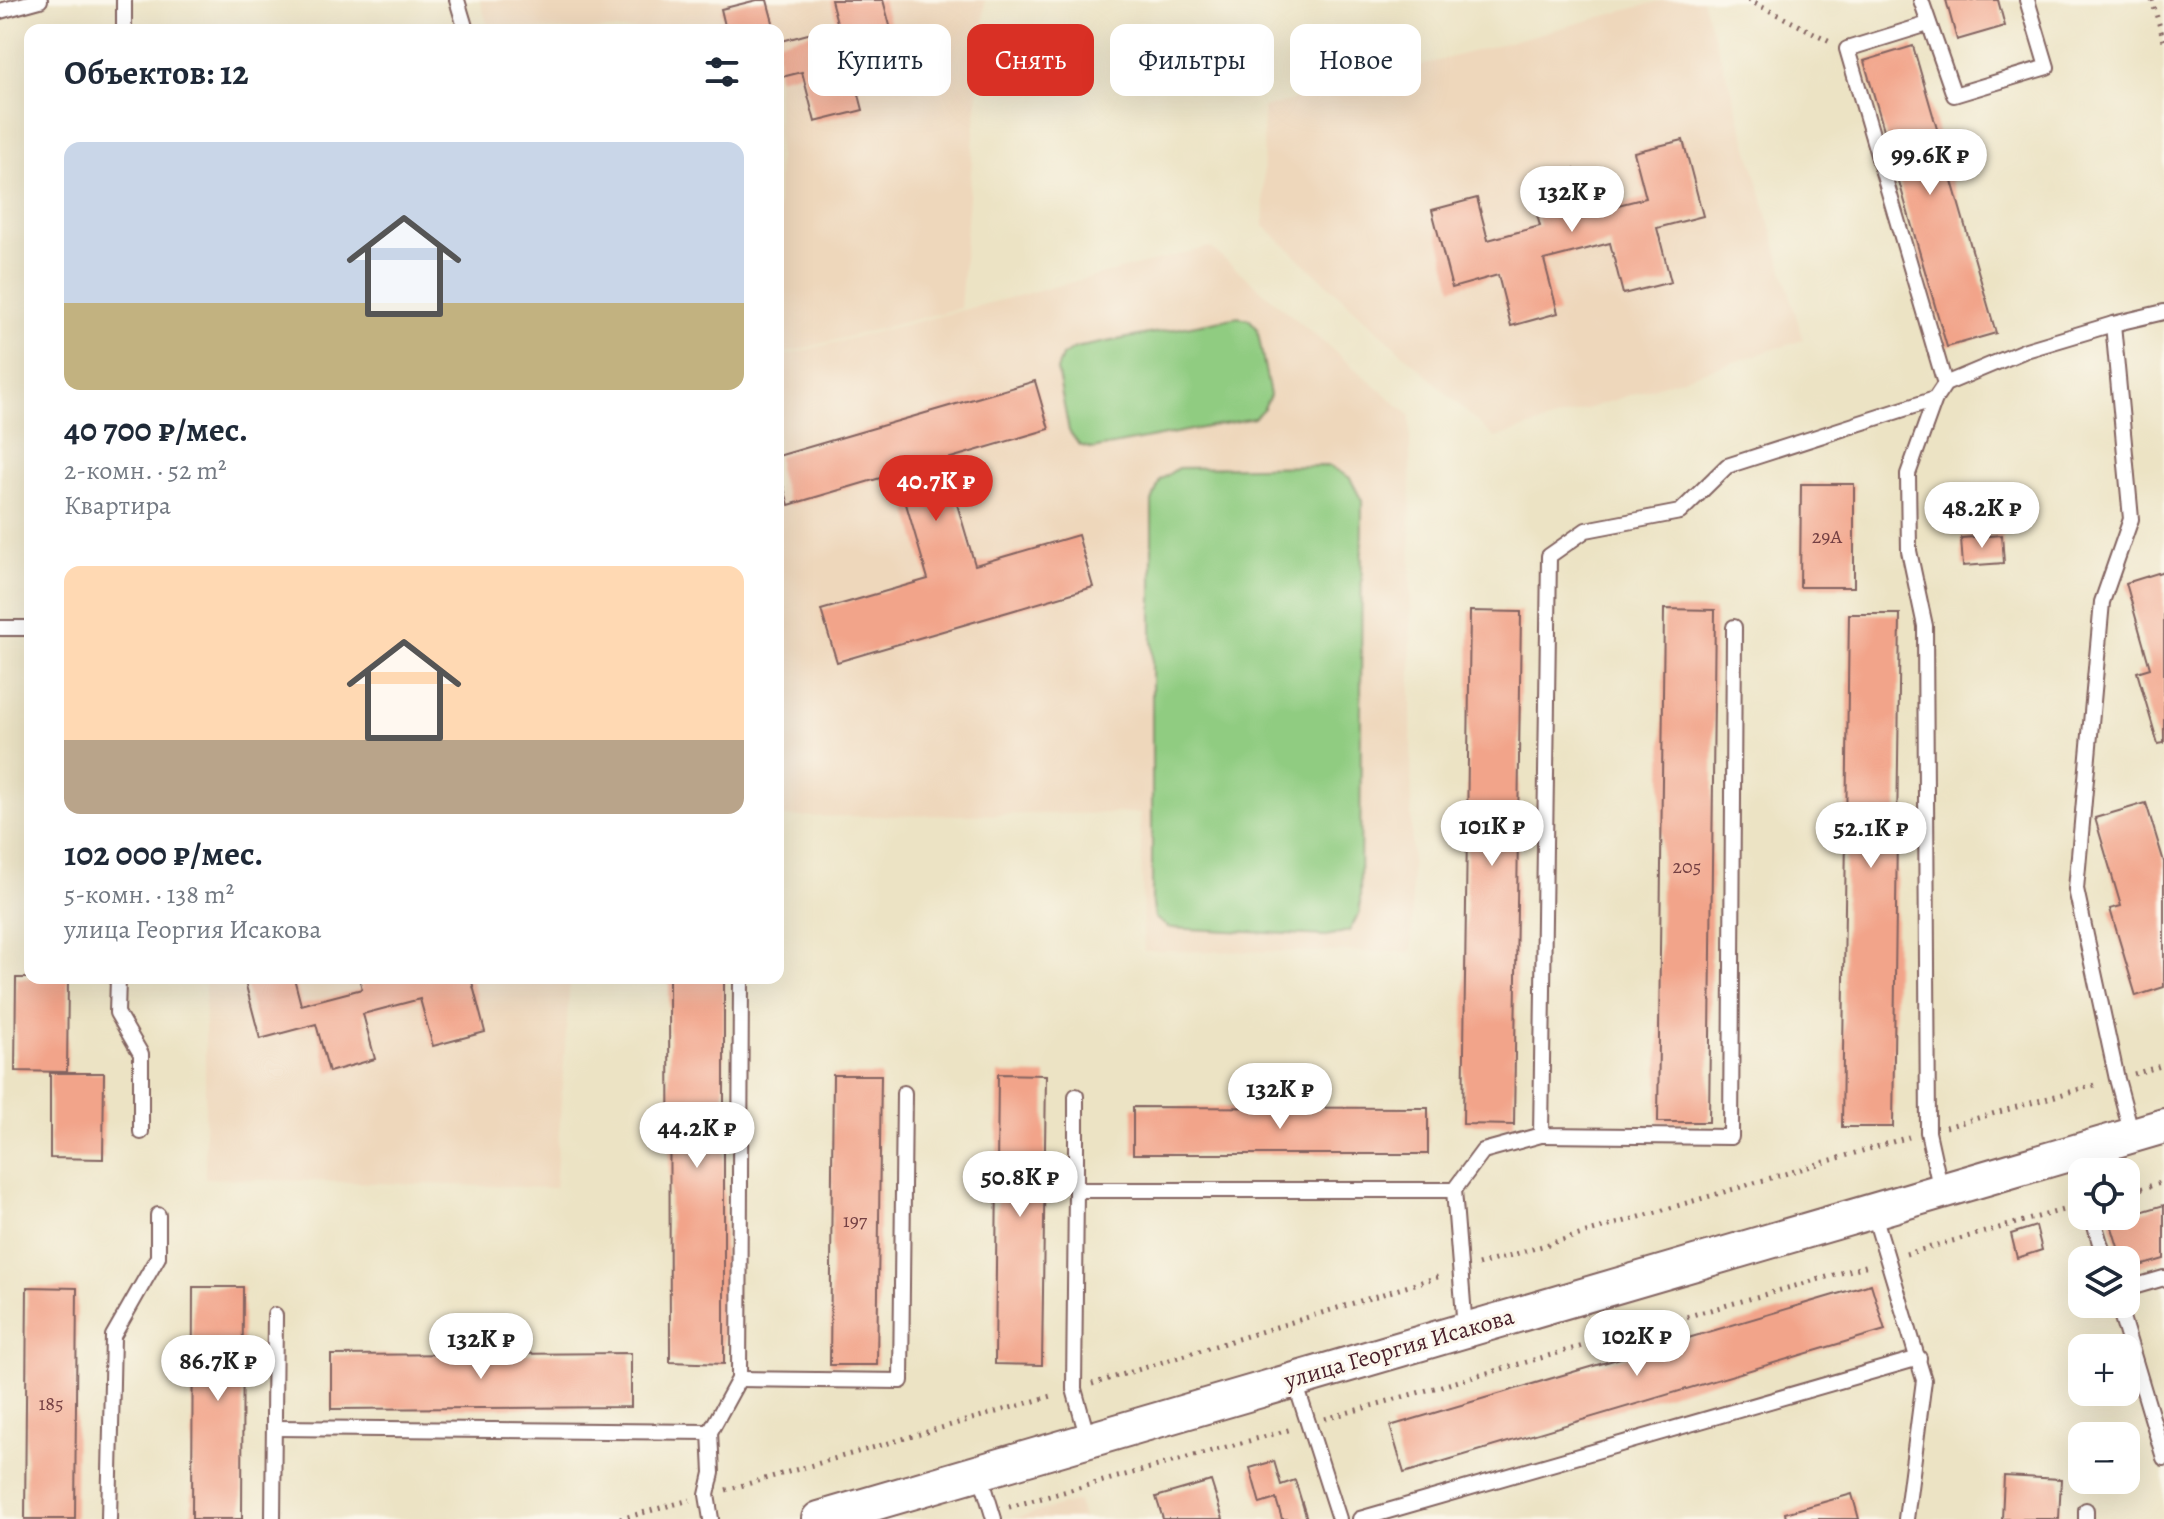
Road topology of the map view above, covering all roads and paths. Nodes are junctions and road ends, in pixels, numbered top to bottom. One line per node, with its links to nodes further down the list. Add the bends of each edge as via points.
1 (40, 0): 8 (lane)
2 (124, 0): 9 (lane)
3 (457, 0): 10 (lane)
4 (1748, 0): 13 (path)
5 (1921, 0): 11 (lane)
6 (2027, 0): 11 (lane, via 2047,67 1954,95)
7 (2152, 0): 12 (path)
8 (0, 11)
9 (124, 24)
10 (464, 24)
11 (1928, 24): 13 (lane)
12 (2164, 41)
13 (1847, 49): 16 (lane)
14 (2164, 312): 15 (lane)
15 (2113, 324): 16 (lane, via 2026,350); 24 (lane, via 2131,519 2102,602 2076,889)
16 (1945, 384): 17 (lane)
17 (1935, 399): 29 (lane, via 1908,474 1909,551 1925,626); 30 (lane, via 1727,466 1680,512 1586,530 1549,556)
18 (1734, 627): 30 (lane, via 1731,1137)
19 (0, 628): 20 (lane)
20 (24, 628)
21 (118, 984): 28 (lane, via 117,1013 141,1054)
22 (741, 984): 49 (lane)
23 (2164, 1065): 24 (path)
24 (2117, 1079): 27 (lane); 29 (path)
25 (904, 1093): 49 (lane, via 901,1381)
26 (1076, 1096): 35 (lane)
27 (2148, 1130): 31 (street, улица Георгия Исакова)
28 (141, 1132)
29 (1928, 1132): 37 (lane); 42 (path)
30 (1541, 1135): 36 (lane, via 1483,1151)
31 (2095, 1158)
32 (2068, 1169): 37 (street, улица Георгия Исакова)
33 (2164, 1182): 34 (path)
34 (2140, 1189)
35 (1076, 1190): 36 (lane); 51 (lane)
36 (1454, 1190): 42 (lane)
37 (1941, 1191): 39 (street, улица Георгия Исакова)
38 (2068, 1209): 41 (path)
39 (1873, 1210): 41 (lane); 47 (street, улица Георгия Исакова)
40 (158, 1215): 60 (lane, via 158,1257 113,1336)
41 (1888, 1259): 48 (lane); 52 (path)
42 (1459, 1270): 47 (lane); 51 (path)
43 (2164, 1278): 44 (lane)
44 (2140, 1285)
45 (275, 1315): 53 (lane)
46 (2122, 1318): 56 (lane)
47 (1465, 1330): 50 (street, улица Георгия Исакова)
48 (1919, 1358): 66 (lane); 67 (lane, via 1924,1380)
49 (739, 1379): 54 (lane)
50 (1294, 1379): 52 (lane); 55 (street, улица Георгия Исакова)
51 (1074, 1389): 55 (lane); 58 (path)
52 (1309, 1424): 59 (path); 65 (lane)
53 (274, 1428): 54 (lane); 61 (lane)
54 (710, 1432): 58 (lane)
55 (1088, 1439): 57 (street, улица Георгия Исакова)
56 (2164, 1458)
57 (980, 1472): 59 (lane); 64 (street, улица Георгия Исакова)
58 (707, 1495): 62 (path); 63 (lane)
59 (994, 1516)
60 (109, 1519)
61 (273, 1519)
62 (620, 1519)
63 (711, 1519)
64 (819, 1519)
65 (1339, 1519)
66 (1360, 1519)
67 (1906, 1519)

